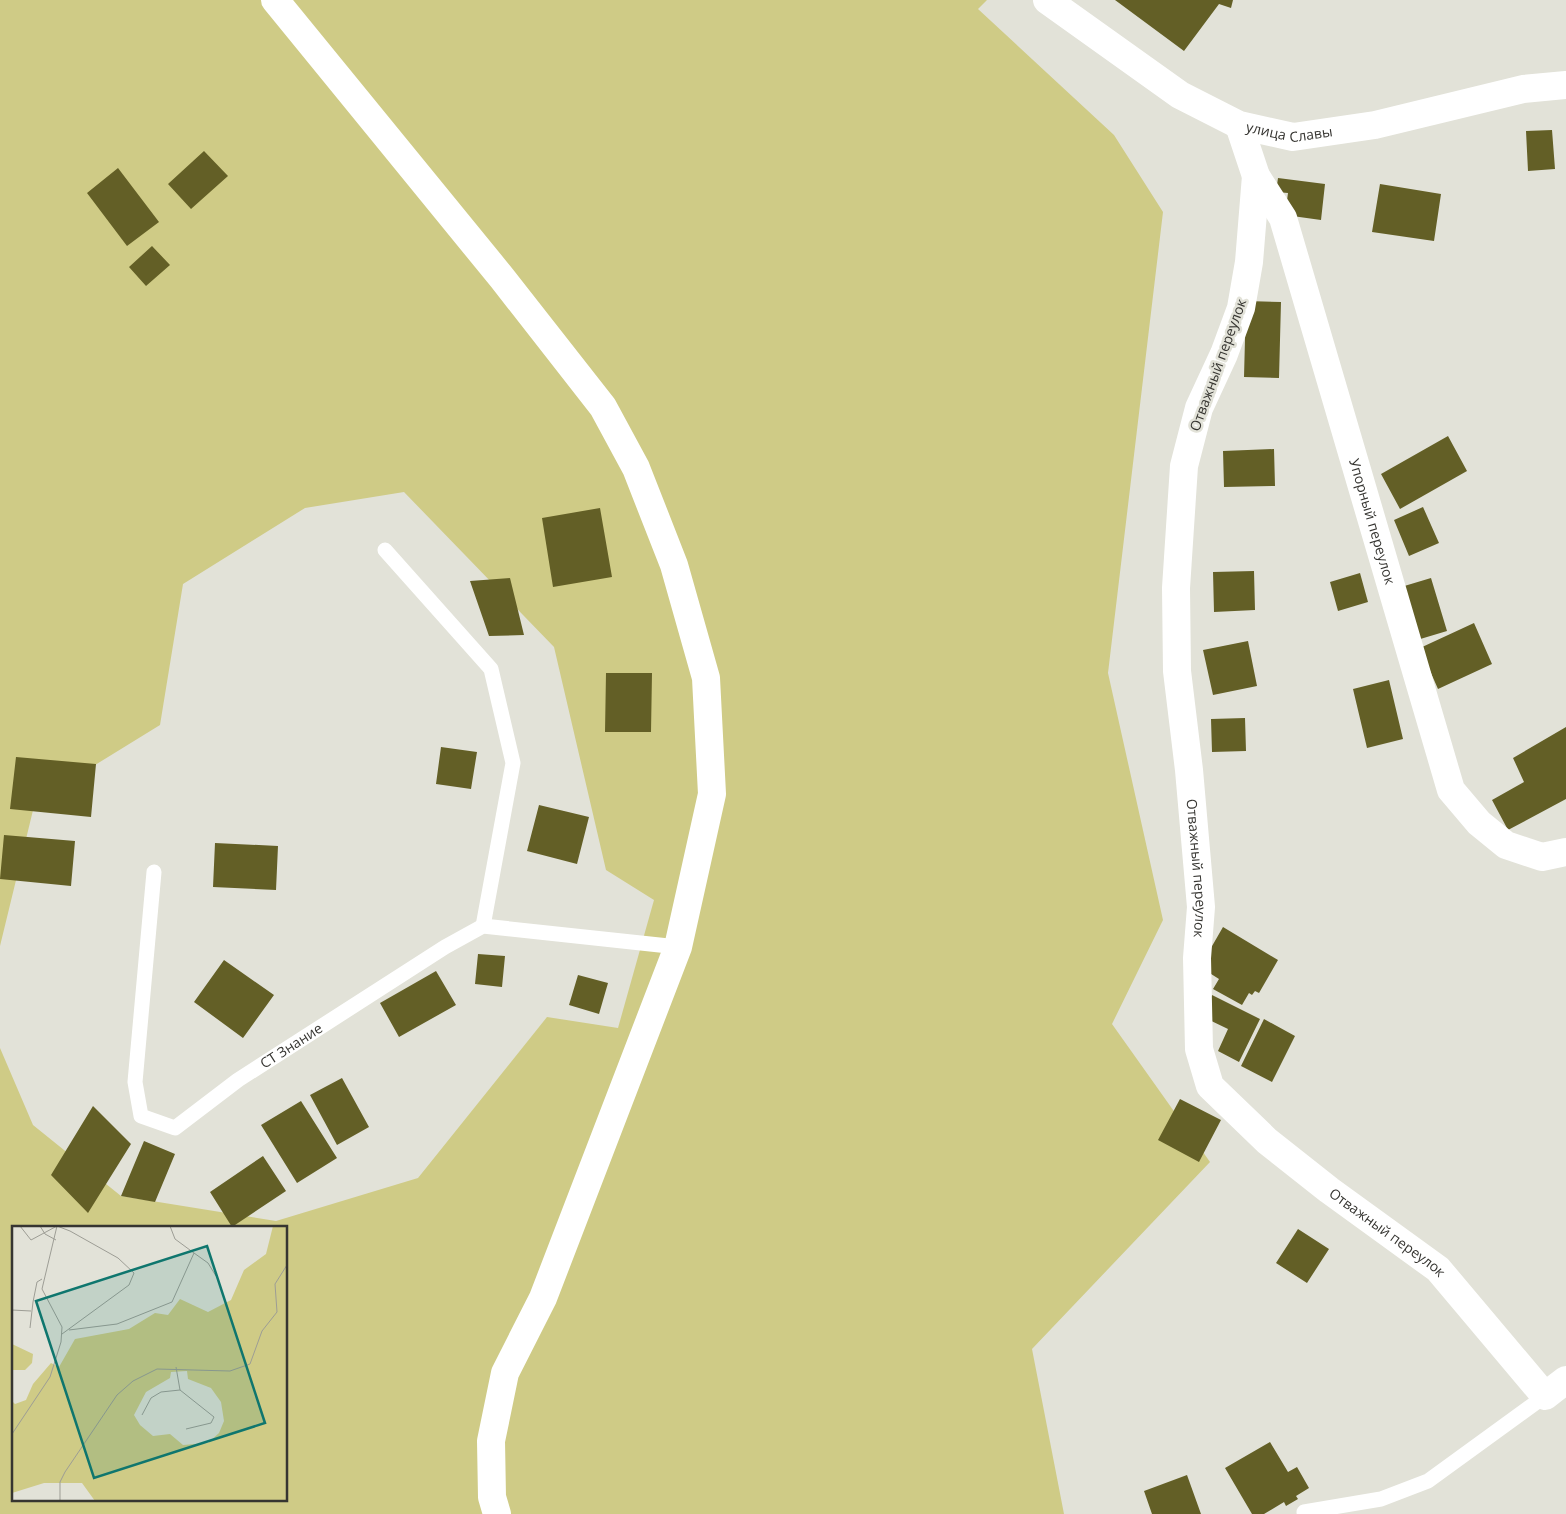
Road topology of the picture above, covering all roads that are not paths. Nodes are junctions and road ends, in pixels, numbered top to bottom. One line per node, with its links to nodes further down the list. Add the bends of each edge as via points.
1 (275, 0): 10 (street, via 603,407 636,468 674,565 706,678 712,794)
2 (1047, 0): 4 (street, улица Славы, via 1180,95)
3 (1566, 85): 4 (street, улица Славы, via 1523,89 1375,125 1293,137)
4 (1239, 125): 5 (street, Упорный переулок)
5 (1256, 176): 7 (street, Упорный переулок, via 1283,218 1451,790 1478,823 1506,845 1542,857); 11 (street, Отважный переулок, via 1249,262 1241,308 1199,408 1184,466 1176,588 1177,671 1201,907 1196,958 1199,1049 1210,1086 1267,1141 1438,1269)
6 (385, 550): 9 (lane, via 491,669 513,763)
7 (1566, 852)
8 (154, 872): 9 (lane, СТ Знание, via 135,1082 141,1116 175,1128 238,1080 444,947)
9 (483, 926): 10 (lane)
10 (678, 947): 13 (street, via 543,1298 505,1373 491,1441 492,1497)
11 (1556, 1388): 12 (lane, via 1428,1481 1381,1499)
12 (1304, 1512)
13 (497, 1514)

